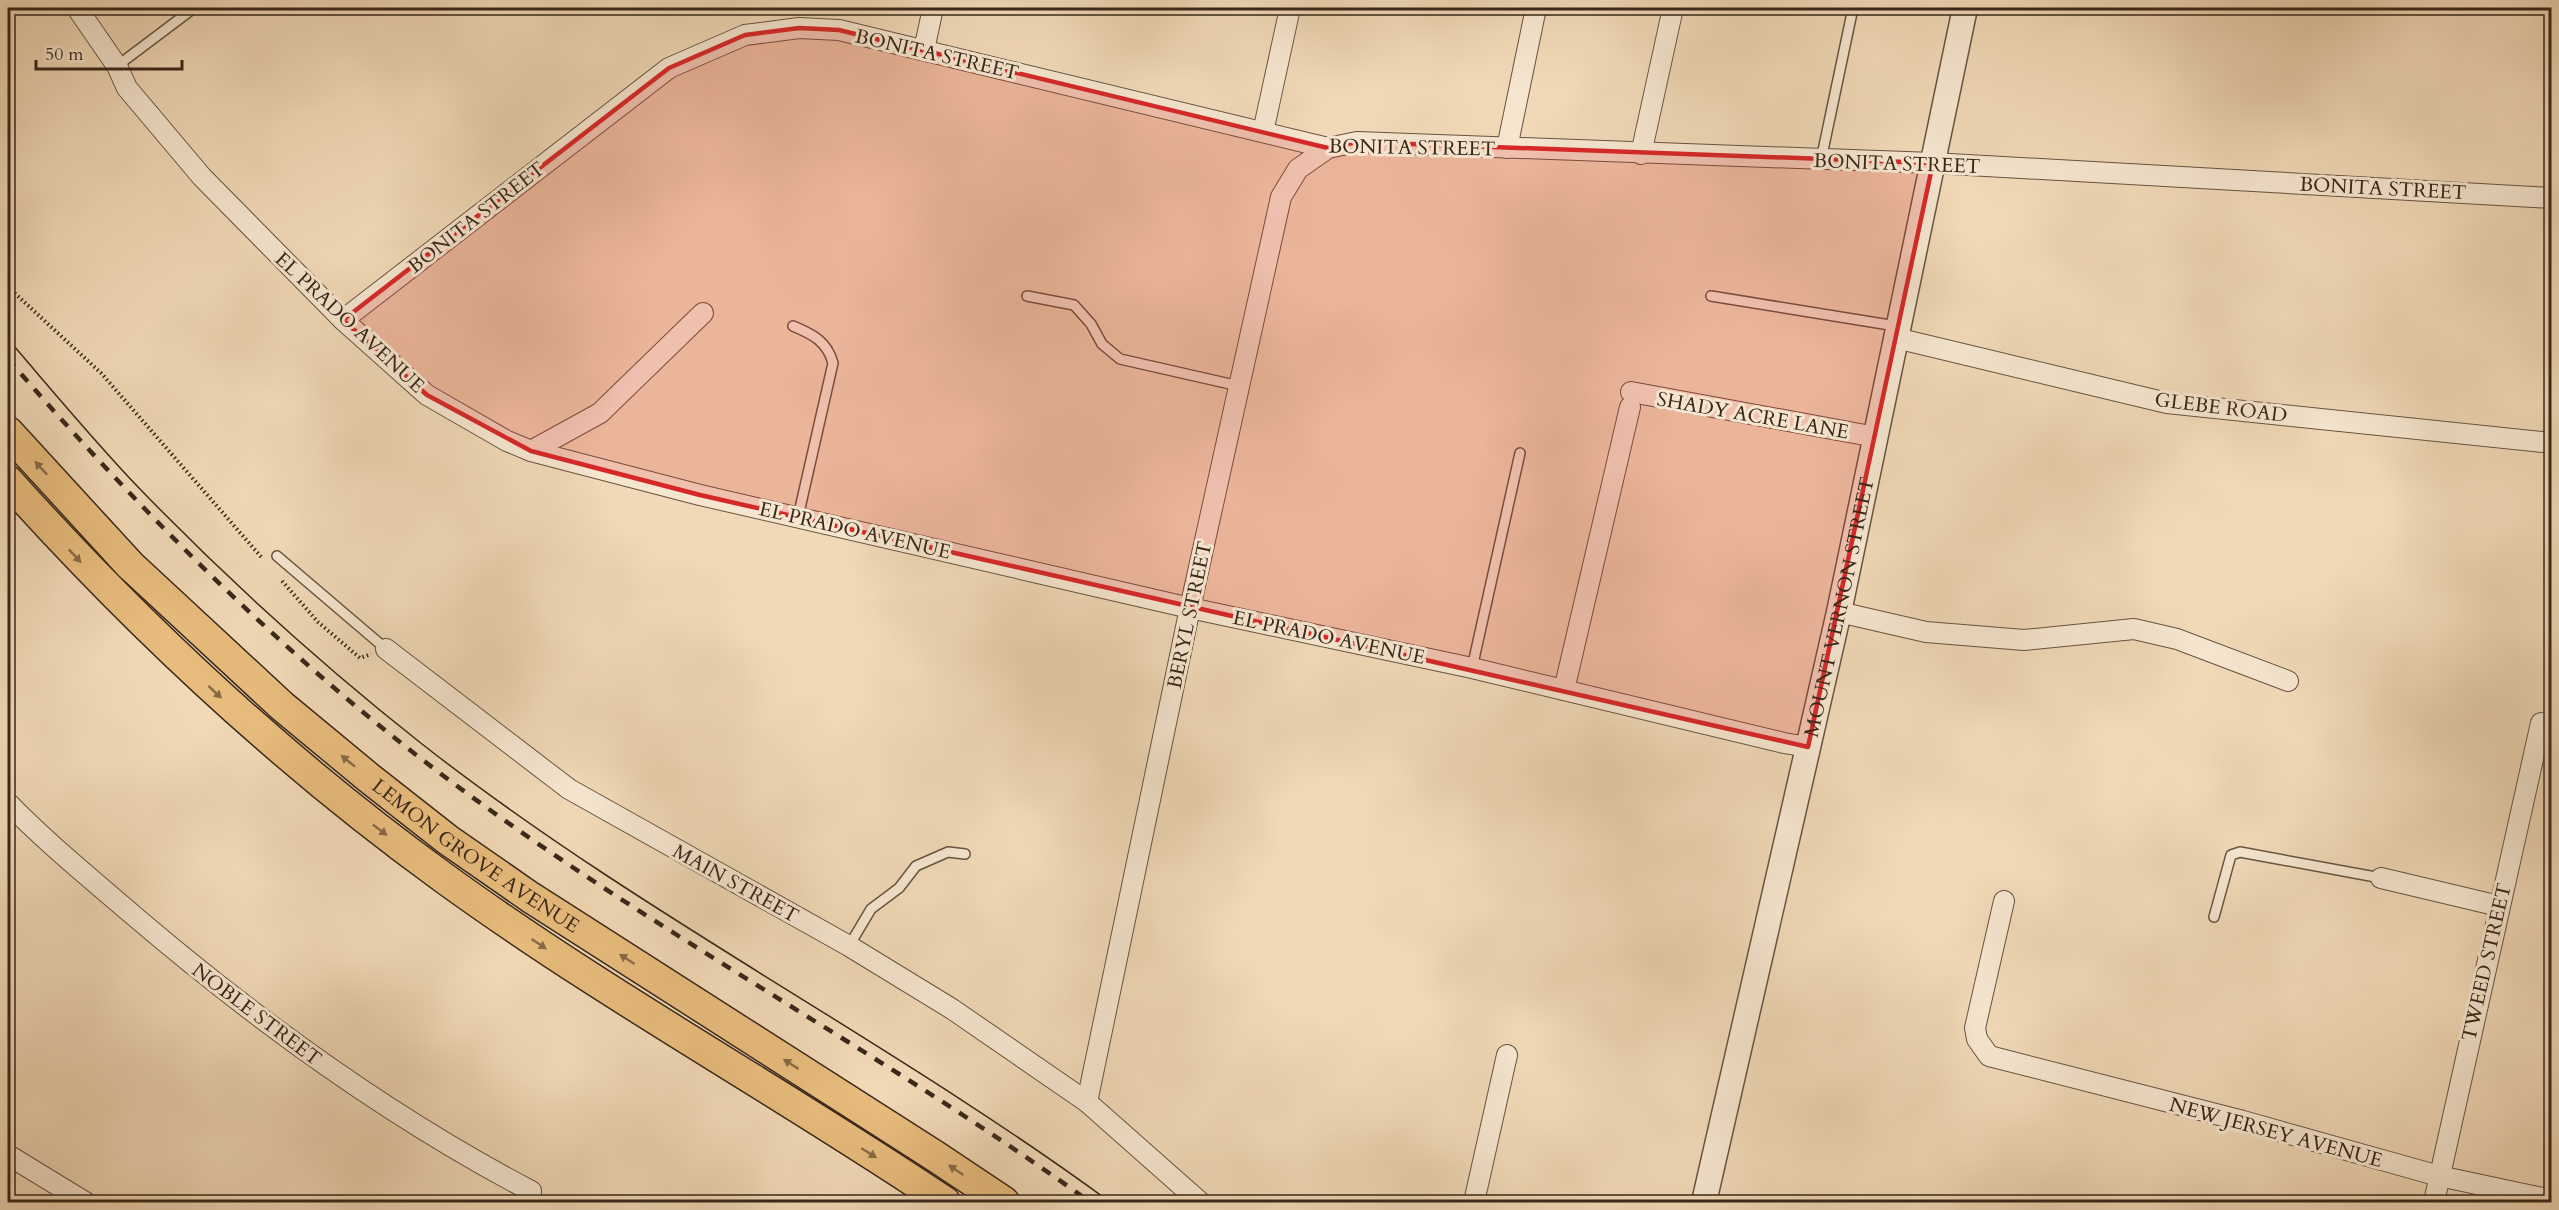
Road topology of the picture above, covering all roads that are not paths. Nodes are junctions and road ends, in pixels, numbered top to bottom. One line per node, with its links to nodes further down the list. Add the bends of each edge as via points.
1 (77, 8): 10 (street, EL PRADO AVENUE)
2 (194, 8): 10 (lane)
3 (933, 8): 9 (street)
4 (1290, 8): 11 (street)
5 (1536, 8): 13 (street)
6 (1673, 8): 14 (street)
7 (1853, 8): 15 (lane)
8 (1965, 8): 16 (street, MOUNT VERNON STREET)
9 (924, 50): 11 (street, BONITA STREET); 21 (street, BONITA STREET, via 839,30 799,28 746,35 669,68)
10 (117, 66): 21 (street, EL PRADO AVENUE, via 127,88 202,177)
11 (1263, 132): 12 (street, BONITA STREET)
12 (1328, 147): 13 (street, BONITA STREET, via 1357,142); 24 (street, BERYL STREET, via 1298,169 1281,197)
13 (1507, 148): 14 (street, BONITA STREET)
14 (1641, 154): 15 (street, BONITA STREET)
15 (1821, 160): 16 (street, BONITA STREET)
16 (1933, 163): 17 (street, BONITA STREET); 23 (street, MOUNT VERNON STREET)
17 (2552, 198)
18 (1027, 296): 24 (lane, via 1074,305 1102,344 1120,358)
19 (1712, 296): 23 (lane)
20 (703, 313): 28 (street, via 600,413)
21 (343, 320): 28 (street, EL PRADO AVENUE, via 427,395)
22 (793, 326): 32 (lane, via 814,335 829,350 833,363)
23 (1897, 332): 26 (street, MOUNT VERNON STREET); 27 (street, GLEBE ROAD, via 2167,403)
24 (1239, 386): 35 (street, BERYL STREET)
25 (8, 432): 31 (main road, LEMON GROVE AVENUE, one-way to 25)
26 (1876, 437): 36 (street, MOUNT VERNON STREET); 40 (street, SHADY ACRE LANE, via 1630,400)
27 (2552, 443)
28 (531, 451): 32 (street, EL PRADO AVENUE)
29 (1520, 453): 38 (lane)
30 (8, 482): 33 (main road, LEMON GROVE AVENUE)
31 (74, 505): 33 (main road); 51 (main road, LEMON GROVE AVENUE, one-way to 31, via 530,897 395,799 215,646)
32 (798, 517): 35 (street, EL PRADO AVENUE)
33 (49, 528): 53 (main road, LEMON GROVE AVENUE, one-way to 53, via 176,656 250,724 363,817 543,947)
34 (277, 556): 37 (lane, MAIN STREET)
35 (1190, 608): 38 (street, EL PRADO AVENUE); 52 (street, BERYL STREET)
36 (1839, 612): 39 (street, via 1926,632 2024,640 2134,629 2177,639); 42 (street, MOUNT VERNON STREET)
37 (386, 649): 49 (street, MAIN STREET, via 568,789)
38 (1472, 668): 40 (street, EL PRADO AVENUE)
39 (2288, 681)
40 (1564, 690): 42 (street, EL PRADO AVENUE)
41 (2546, 724): 47 (street, TWEED STREET)
42 (1808, 747): 63 (street, MOUNT VERNON STREET)
43 (8, 803): 56 (street, NOBLE STREET, via 195,968 336,1073)
44 (965, 854): 49 (lane, via 948,852 916,866 899,888 871,909)
45 (2381, 879): 47 (street); 48 (lane, via 2240,852 2231,855)
46 (2004, 901): 55 (street, NEW JERSEY AVENUE, via 1975,1028 1977,1039 1989,1056)
47 (2499, 906): 55 (street, TWEED STREET)
48 (2214, 917)
49 (849, 946): 52 (street, MAIN STREET, via 952,1009)
50 (1507, 1055): 62 (street)
51 (836, 1092): 53 (main road); 60 (main road, LEMON GROVE AVENUE, one-way to 51)
52 (1087, 1102): 61 (street, MAIN STREET)
53 (820, 1122): 59 (main road, LEMON GROVE AVENUE, one-way to 59)
54 (8, 1155): 58 (street)
55 (2439, 1176): 57 (street, NEW JERSEY AVENUE); 64 (street, TWEED STREET)
56 (531, 1197)
57 (2552, 1200)
58 (85, 1203)
59 (945, 1203)
60 (1004, 1203)
61 (1200, 1203)
62 (1474, 1203)
63 (1704, 1203)
64 (2434, 1203)

